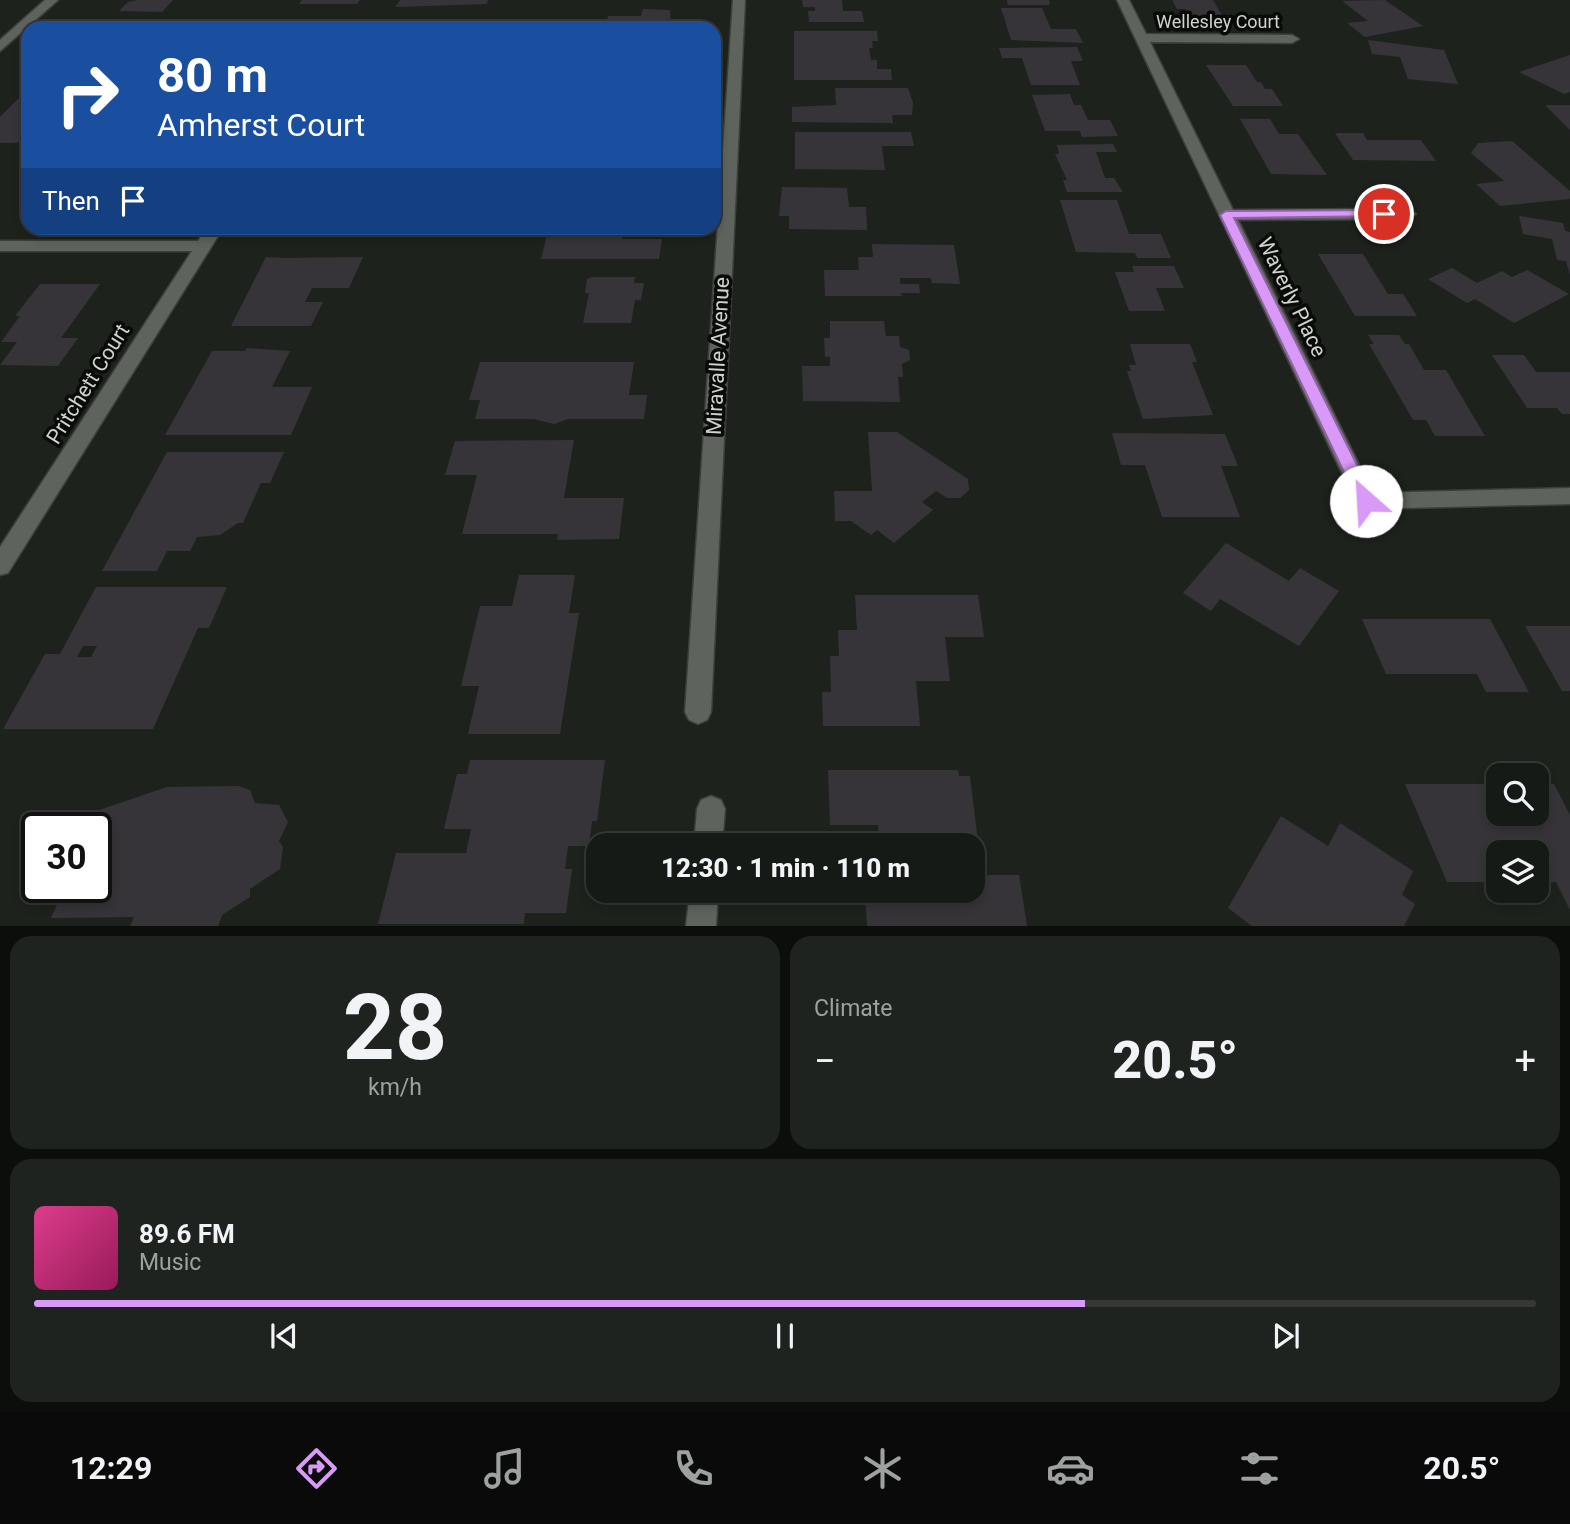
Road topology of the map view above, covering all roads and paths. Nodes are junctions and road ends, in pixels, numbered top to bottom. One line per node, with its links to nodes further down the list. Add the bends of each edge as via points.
1 (52, 0): 4 (street)
2 (739, 0): 16 (street, Miravalle Avenue)
3 (1123, 0): 6 (street, Waverly Place)
4 (29, 21)
5 (21, 28): 8 (street)
6 (1144, 38): 7 (street, Wellesley Court); 10 (street, Waverly Place)
7 (1292, 39)
8 (0, 47)
9 (1408, 214): 10 (street)
10 (1226, 215): 14 (street, Waverly Place, via 1366,501)
11 (210, 235): 13 (street, Pritchett Court)
12 (0, 246): 13 (street)
13 (203, 246): 15 (street, Pritchett Court)
14 (1570, 496)
15 (0, 566)
16 (698, 712)
17 (711, 809): 18 (street)
18 (709, 833)
19 (703, 903): 20 (street)
20 (701, 926)

